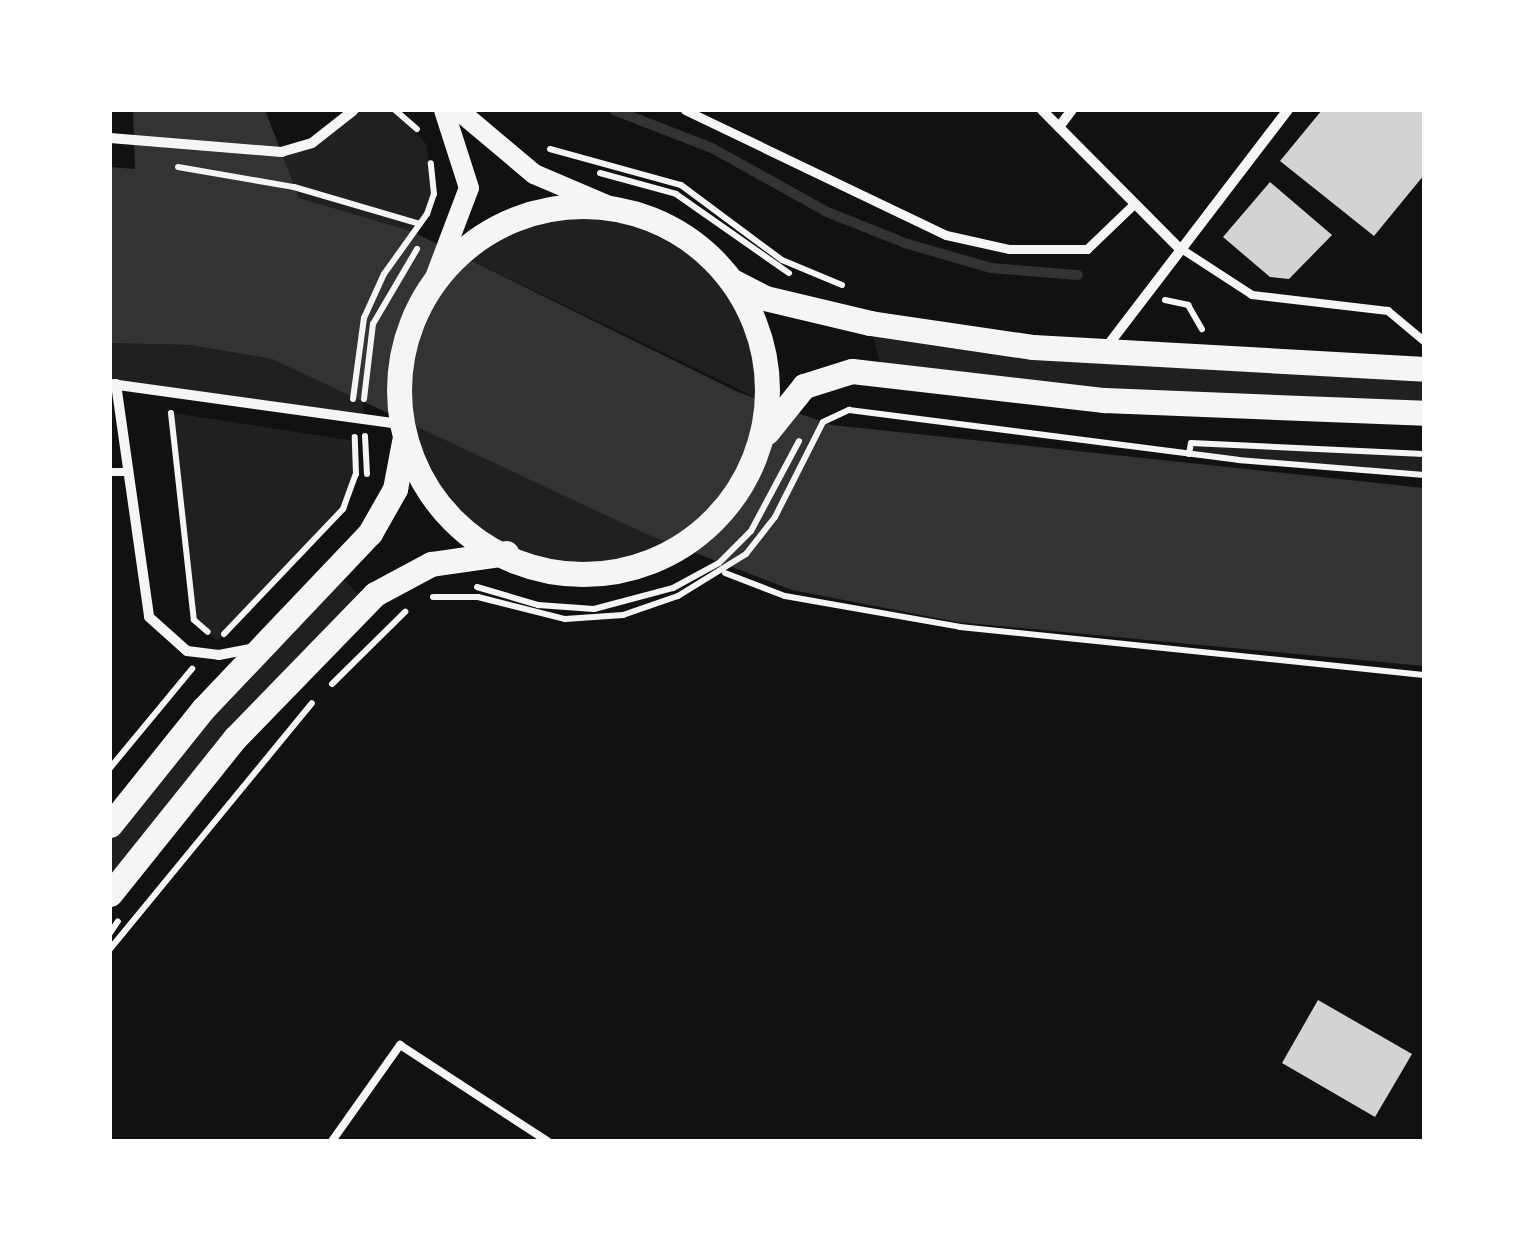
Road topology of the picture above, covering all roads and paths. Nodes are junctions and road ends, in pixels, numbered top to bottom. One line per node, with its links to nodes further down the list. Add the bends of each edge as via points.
1 (354, 110): 10 (street, via 312,144 281,152)
2 (395, 110): 12 (path)
3 (444, 110): 21 (main road, via 469,188)
4 (458, 110): 17 (main road, via 534,174)
5 (685, 110): 16 (street, via 946,235 1009,249 1087,249)
6 (1042, 110): 9 (street)
7 (1072, 110): 9 (street)
8 (1288, 110): 20 (street)
9 (1059, 128): 16 (street)
10 (110, 138)
11 (536, 141): 15 (path, via 681,185 771,253 850,294 766,262 676,194 636,178)
12 (426, 144)
13 (429, 155): 30 (path, via 434,194 364,318 352,394)
14 (170, 166): 18 (path, via 294,186)
15 (582, 170)
16 (1134, 203): 20 (street)
17 (628, 214): 21 (main road, via 569,207 529,214); 22 (main road, via 680,238)
18 (420, 224)
19 (420, 245): 30 (path, via 374,324)
20 (1178, 246): 23 (lane, via 1252,295 1388,311); 24 (street)
21 (454, 251): 32 (main road, via 404,344)
22 (726, 276): 24 (main road, via 765,298 870,323); 27 (main road, via 756,323)
23 (1424, 341)
24 (1102, 354): 25 (main road)
25 (1424, 369)
26 (113, 384): 30 (street); 38 (street)
27 (774, 405): 28 (main road, via 821,377 866,370 1104,400); 43 (main road, via 736,495 679,547 596,573 546,568)
28 (1424, 413)
29 (186, 415): 48 (path, via 167,412 194,620)
30 (359, 418): 32 (street); 34 (path); 40 (path)
31 (814, 419): 45 (path, via 764,512 719,563 648,598 594,609 538,605 470,585)
32 (402, 425): 43 (main road, via 435,498 467,530); 49 (main road, via 396,489 370,533)
33 (336, 438): 34 (path)
34 (356, 440): 42 (path, via 350,496)
35 (1188, 454): 36 (path, via 1191,443); 39 (path); 44 (path, via 849,410 823,422 775,517)
36 (1424, 454)
37 (110, 472): 38 (lane)
38 (127, 472): 50 (street, via 149,617 172,643)
39 (1424, 476)
40 (364, 488)
41 (361, 499): 50 (path)
42 (310, 545)
43 (506, 554): 54 (main road, via 448,558 375,594 236,737)
44 (724, 573): 51 (path, via 785,596 960,627); 55 (path, via 650,607 594,618 535,614 464,594 417,603 262,758)
45 (430, 588)
46 (400, 602): 47 (path)
47 (383, 620)
48 (218, 641)
49 (265, 643): 50 (street); 53 (main road)
50 (219, 655): 52 (path)
51 (1424, 675)
52 (114, 778)
53 (110, 826)
54 (110, 894)
55 (110, 949)
56 (332, 1141): 57 (lane, via 400,1045)
57 (547, 1141)

